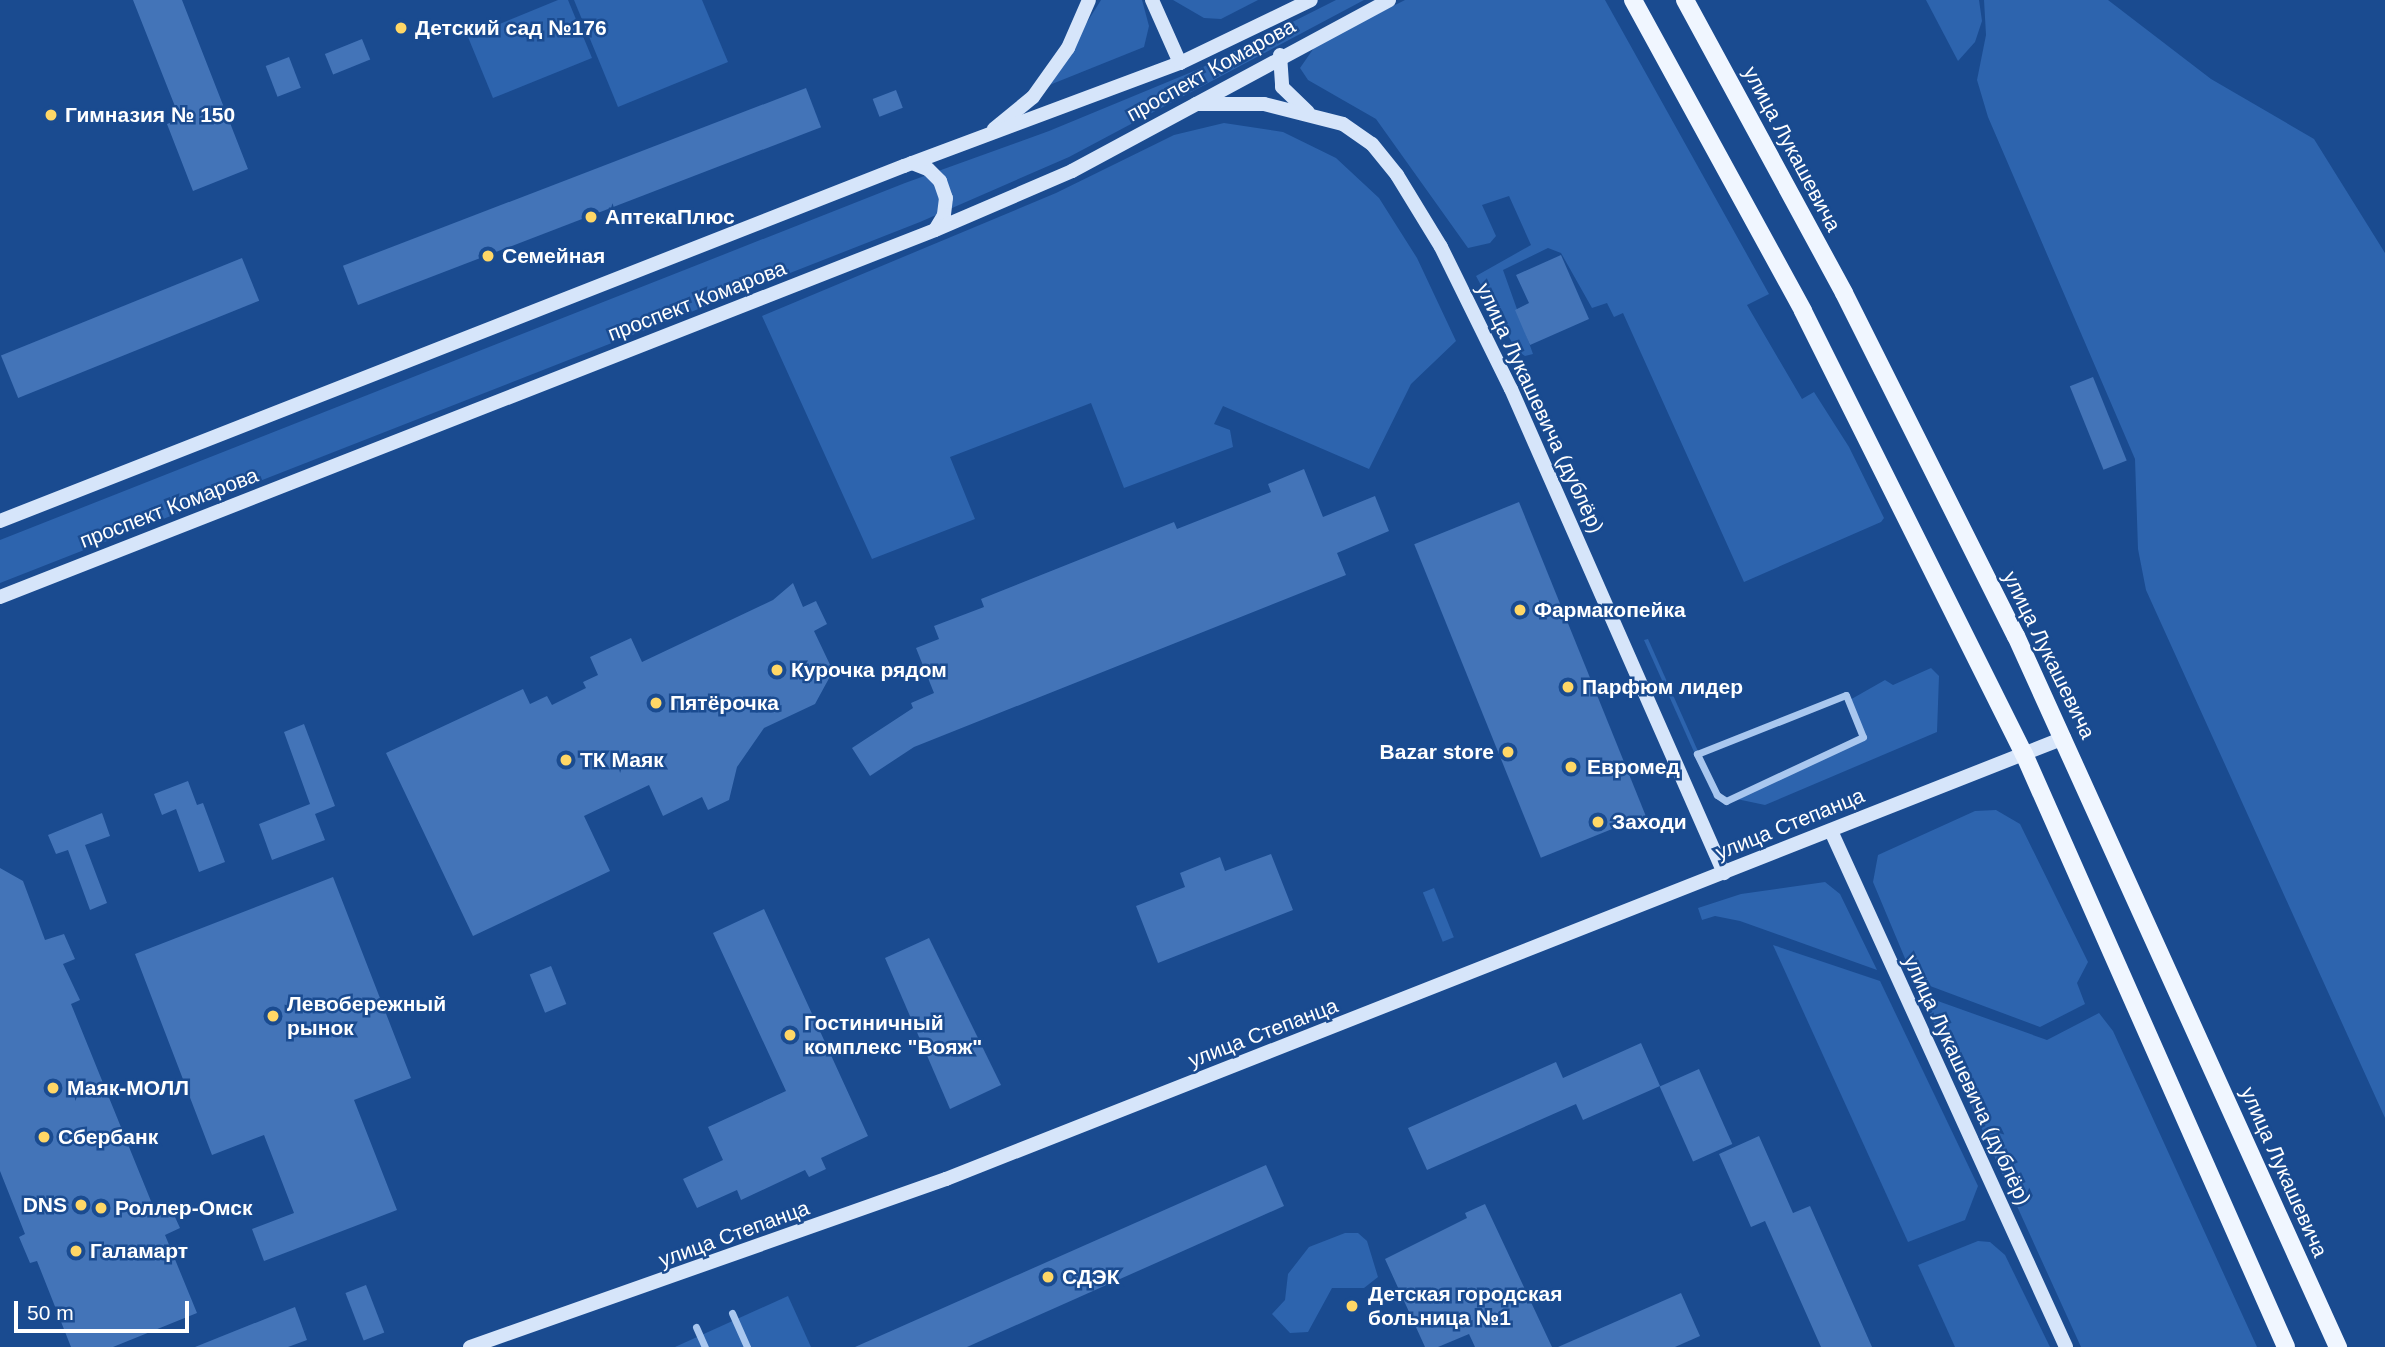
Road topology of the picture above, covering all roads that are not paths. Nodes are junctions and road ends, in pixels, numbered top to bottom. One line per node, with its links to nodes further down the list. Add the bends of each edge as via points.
1 (1088, 0): 11 (street, via 1068,48 1033,97)
2 (1152, 0): 8 (street)
3 (1311, 0): 8 (street, проспект Комарова)
4 (1389, 0): 7 (street, проспект Комарова)
5 (1633, 0): 18 (main road, via 1803,311)
6 (1685, 0): 17 (main road, улица Лукашевича, via 1844,293)
7 (1280, 55): 9 (street, проспект Комарова); 10 (street, via 1282,87)
8 (1180, 64): 11 (street, проспект Комарова)
9 (1193, 104): 10 (street, улица Лукашевича (дублёр), via 1264,104); 13 (street, проспект Комарова, via 1072,171)
10 (1308, 112): 20 (street, улица Лукашевича (дублёр), via 1343,124 1372,144 1397,175 1441,247 1511,390)
11 (986, 136): 12 (street, проспект Комарова)
12 (912, 163): 13 (street, via 928,169 940,181 946,198); 14 (street, проспект Комарова)
13 (936, 230): 15 (street, проспект Комарова)
14 (0, 521)
15 (0, 597)
16 (1863, 737): 16 (street, via 1846,695 1697,754 1717,795 1726,801)
17 (2064, 738): 18 (street, улица Степанца); 28 (main road, улица Лукашевича)
18 (2024, 754): 19 (street, улица Степанца); 27 (main road)
19 (1831, 831): 20 (street, улица Степанца); 26 (street, улица Лукашевича (дублёр))
20 (1724, 873): 23 (street, улица Степанца, via 946,1179)
21 (732, 1313): 25 (street)
22 (696, 1327): 24 (street)
23 (470, 1347)
24 (705, 1347)
25 (747, 1347)
26 (2066, 1347)
27 (2286, 1347)
28 (2338, 1347)

